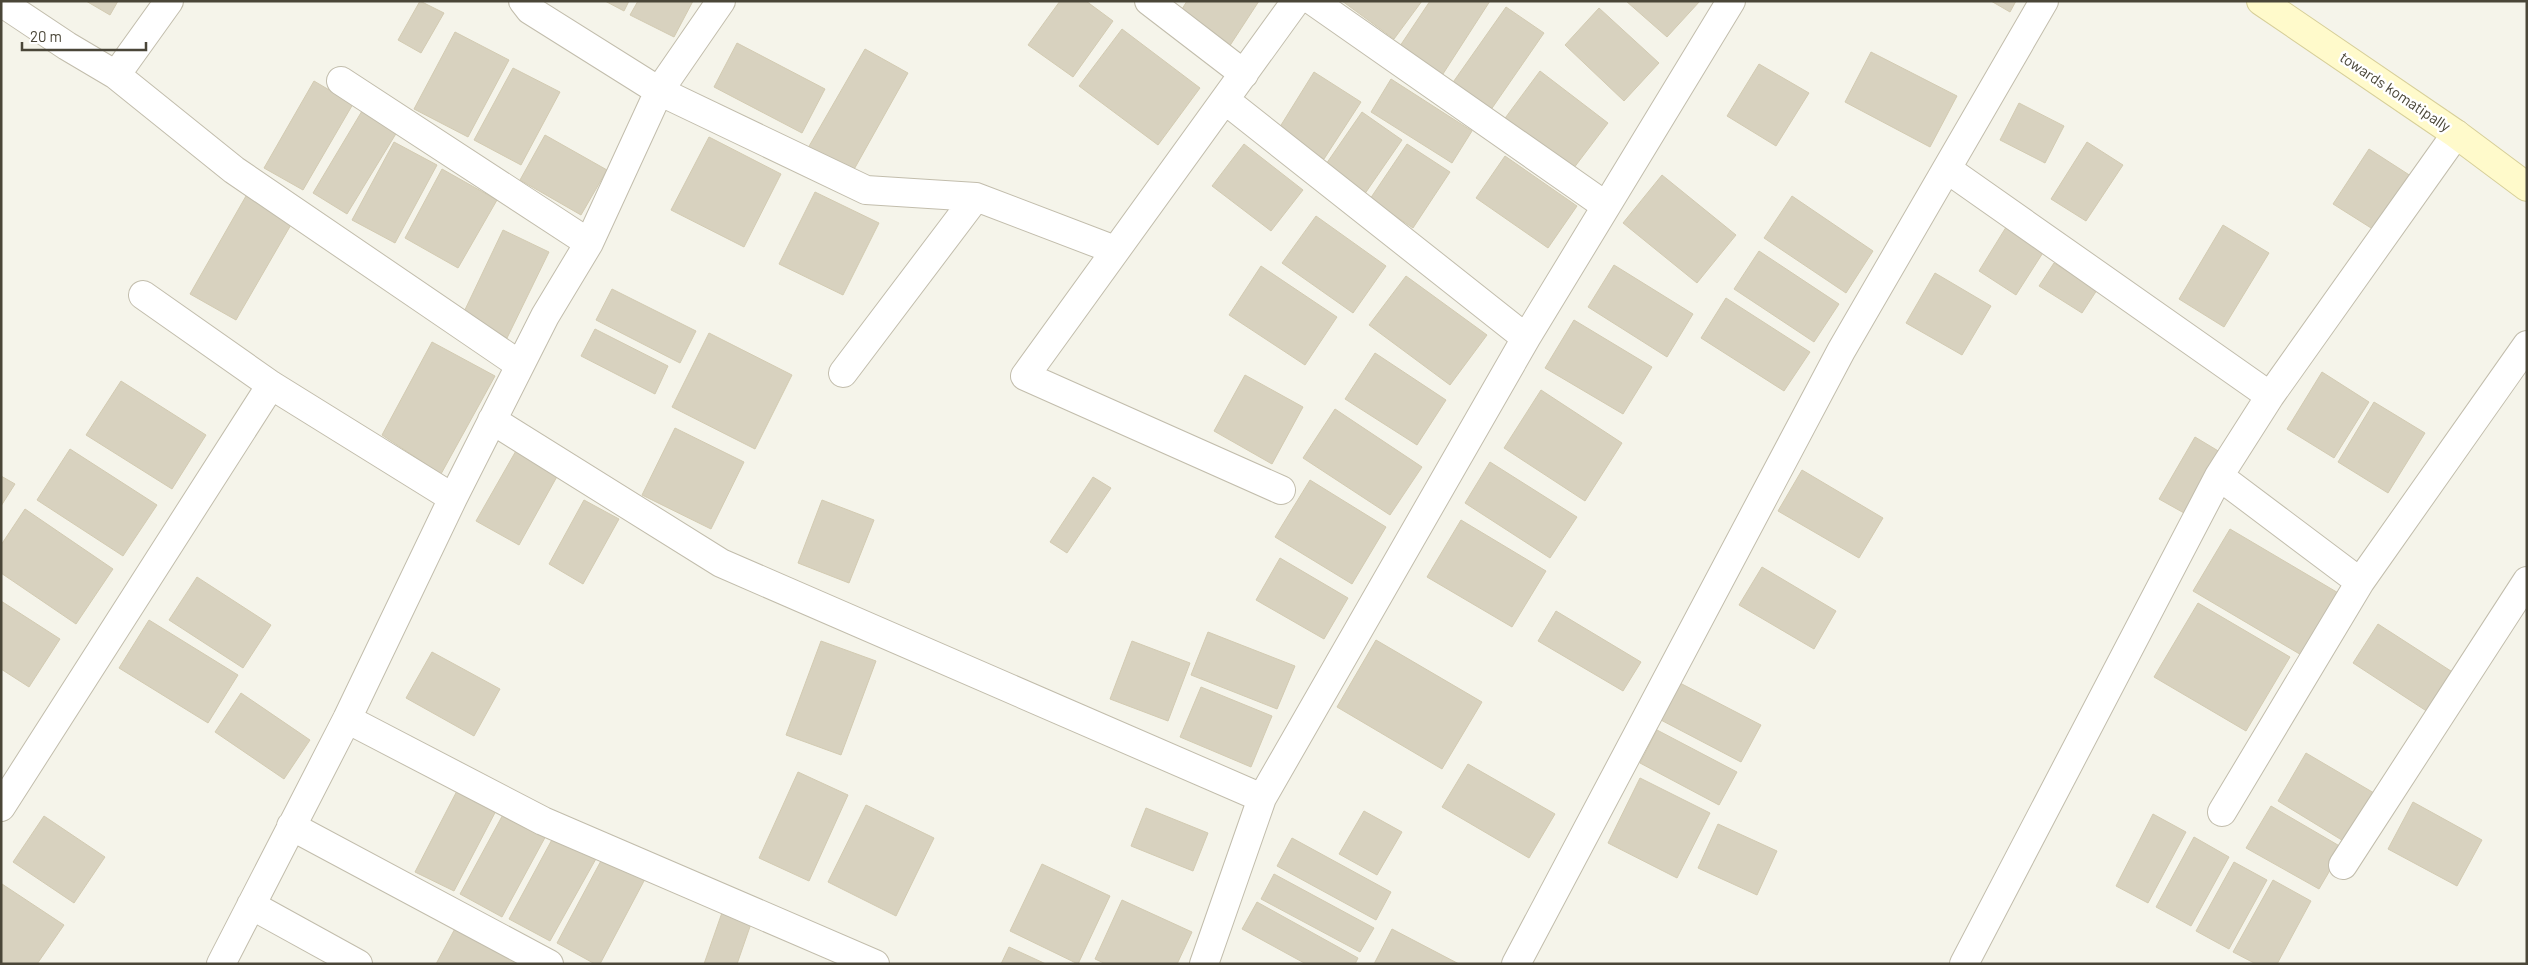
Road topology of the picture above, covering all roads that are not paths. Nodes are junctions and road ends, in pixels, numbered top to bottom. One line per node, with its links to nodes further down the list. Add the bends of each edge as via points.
1 (169, 1): 12 (street)
2 (523, 1): 14 (street, via 530,10)
3 (722, 1): 14 (street)
4 (1149, 1): 11 (street)
5 (1296, 1): 11 (street)
6 (1314, 1): 20 (street)
7 (1731, 1): 20 (street)
8 (2044, 1): 17 (street)
9 (2261, 1): 16 (street, towards komatipally)
10 (1, 2): 12 (street)
11 (1244, 74): 15 (street)
12 (116, 75): 26 (street, via 234,170)
13 (341, 81): 21 (street)
14 (659, 91): 19 (street, via 866,190); 21 (street)
15 (1225, 100): 22 (street); 24 (street)
16 (2456, 134): 18 (street, towards komatipally); 29 (street)
17 (1946, 169): 29 (street); 48 (street, via 1841,351)
18 (2527, 187)
19 (976, 197): 22 (street); 27 (street)
20 (1606, 206): 24 (street)
21 (590, 243): 26 (street, via 545,316)
22 (1115, 250): 32 (street, via 1025,376)
23 (143, 295): 28 (street)
24 (1526, 338): 37 (street)
25 (2527, 345): 35 (street)
26 (520, 365): 30 (street)
27 (843, 373)
28 (271, 384): 33 (street); 38 (street)
29 (2270, 396): 31 (street)
30 (492, 420): 33 (street); 37 (street, via 721,564)
31 (2219, 476): 35 (street); 49 (street)
32 (1281, 490)
33 (453, 498): 36 (street)
34 (2527, 581): 41 (street)
35 (2360, 582): 39 (street)
36 (347, 719): 40 (street); 46 (street, via 544,821)
37 (1262, 798): 47 (street)
38 (1, 807)
39 (2222, 812)
40 (291, 826): 42 (street); 45 (street)
41 (2344, 865)
42 (251, 906): 43 (street); 44 (street)
43 (221, 964)
44 (358, 964)
45 (549, 964)
46 (875, 964)
47 (1204, 964)
48 (1516, 964)
49 (1964, 964)

